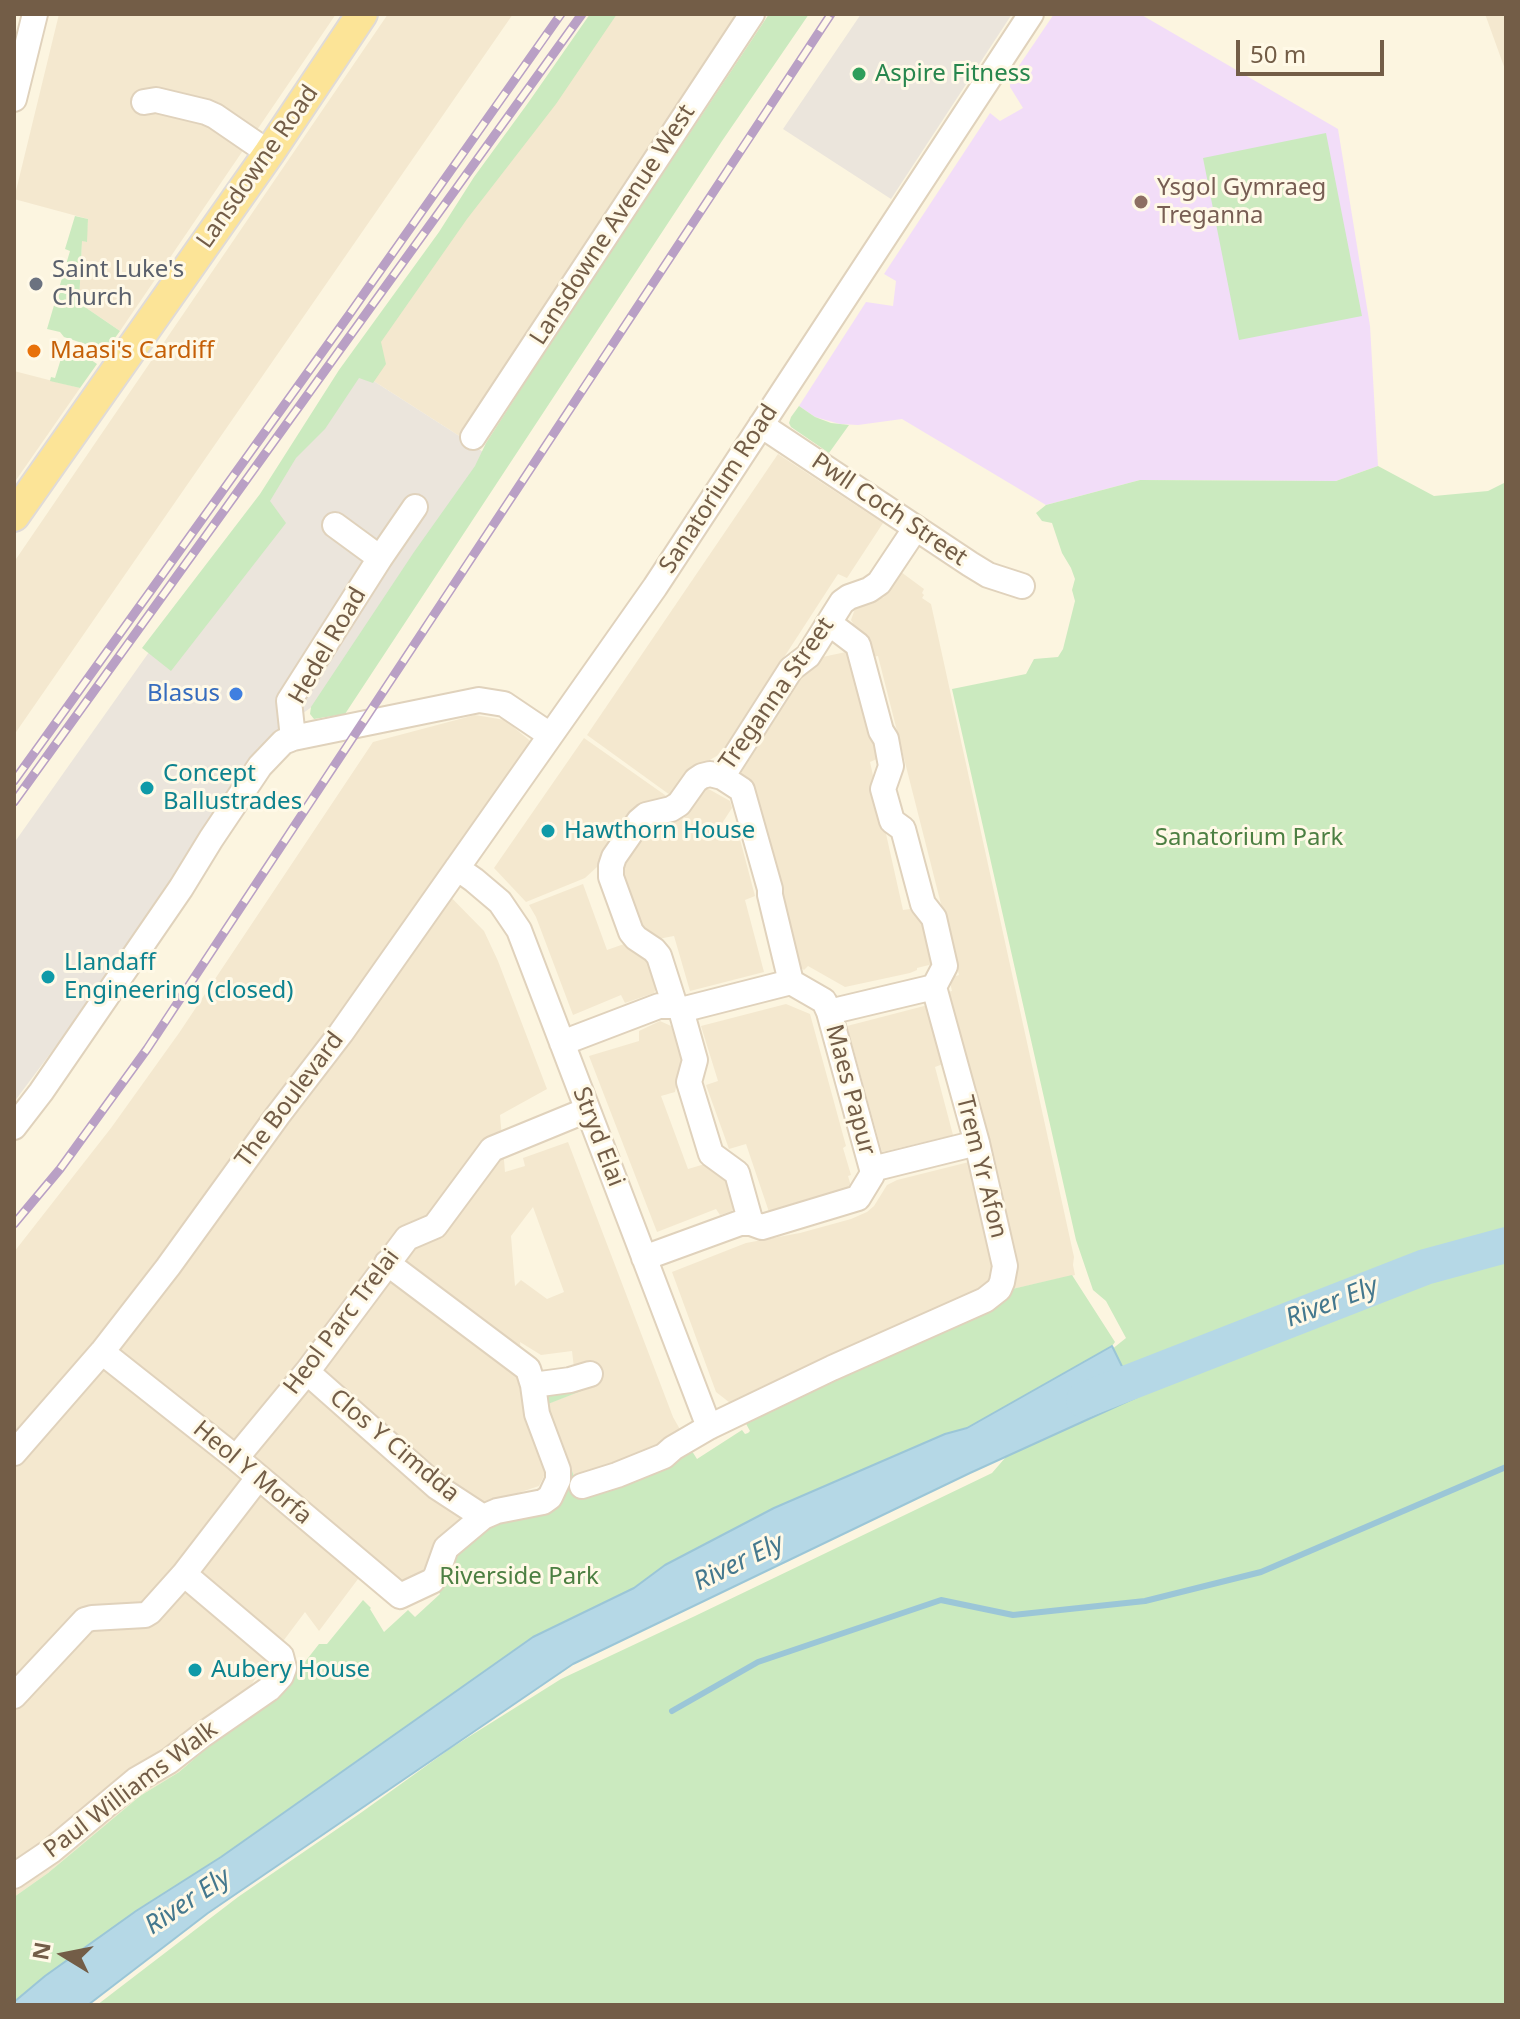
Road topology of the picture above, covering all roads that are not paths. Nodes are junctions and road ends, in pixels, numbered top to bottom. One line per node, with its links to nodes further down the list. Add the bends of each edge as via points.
1 (35, 14): 5 (street)
2 (362, 14): 8 (main road, Lansdowne Road)
3 (1031, 14): 9 (street, Sanatorium Road)
4 (743, 17): 10 (street, Lansdowne Avenue West, via 503,370)
5 (21, 40): 6 (street)
6 (14, 99)
7 (144, 102): 8 (street, via 206,112)
8 (269, 153): 12 (main road, Lansdowne Road)
9 (761, 425): 14 (street, Pwll Coch Street); 18 (street, Sanatorium Road)
10 (473, 437)
11 (415, 507): 15 (street, Hedel Road)
12 (14, 516)
13 (335, 525): 15 (street)
14 (915, 529): 16 (street, Pwll Coch Street, via 988,575); 17 (street, Treganna Street, via 879,583 842,602)
15 (380, 558): 19 (street, Hedel Road, via 289,701)
16 (1022, 586)
17 (829, 623): 20 (street, Treganna Street, via 808,656 791,669); 23 (street, Trem Yr Afon, via 858,645 886,739 891,766 883,789 892,821 903,829 945,966)
18 (550, 735): 19 (street, via 504,704 479,700); 21 (street, The Boulevard)
19 (293, 738): 28 (street, via 260,766)
20 (722, 777): 22 (street, via 742,790); 24 (street, Treganna Street, via 702,776 679,804 646,815 611,866 631,932 659,956)
21 (457, 868): 26 (street, Stryd Elai, via 513,919); 34 (street, The Boulevard, via 341,1033)
22 (791, 982): 24 (street); 25 (street, via 824,1001)
23 (934, 987): 25 (street); 29 (street, Trem Yr Afon)
24 (678, 1008): 26 (street, via 659,1006); 31 (street, via 695,1060 689,1082 711,1154 737,1173)
25 (829, 1012): 30 (street, Maes Papur)
26 (562, 1043): 27 (street, Stryd Elai)
27 (587, 1110): 32 (street, Stryd Elai); 33 (street, Heol Parc Trelai, via 492,1149 435,1226 407,1238)
28 (14, 1127)
29 (977, 1143): 30 (street); 38 (street, Trem Yr Afon, via 1005,1266 999,1289)
30 (872, 1169): 31 (street, via 858,1198 762,1227)
31 (751, 1223): 32 (street)
32 (644, 1258): 38 (street, Stryd Elai)
33 (387, 1263): 35 (street, Heol Parc Trelai); 37 (street, Clos Y Cimdda, via 528,1369)
34 (102, 1352): 39 (street, The Boulevard); 40 (street, Heol Y Morfa)
35 (307, 1372): 40 (street, Heol Parc Trelai); 43 (street, Clos Y Cimdda, via 437,1487)
36 (590, 1374): 37 (street)
37 (533, 1385): 43 (street, Clos Y Cimdda, via 537,1414 558,1470 555,1489 543,1502)
38 (709, 1427): 42 (street, Trem Yr Afon, via 664,1456)
39 (14, 1453)
40 (236, 1458): 41 (street, Heol Y Morfa)
41 (258, 1478): 44 (street); 45 (street, Heol Y Morfa)
42 (582, 1486)
43 (483, 1517): 45 (street, Clos Y Cimdda, via 446,1548 432,1581)
44 (184, 1574): 46 (street, via 145,1615 85,1620); 47 (street, Paul Williams Walk, via 281,1656 281,1676)
45 (400, 1596)
46 (14, 1696)
47 (14, 1876)

